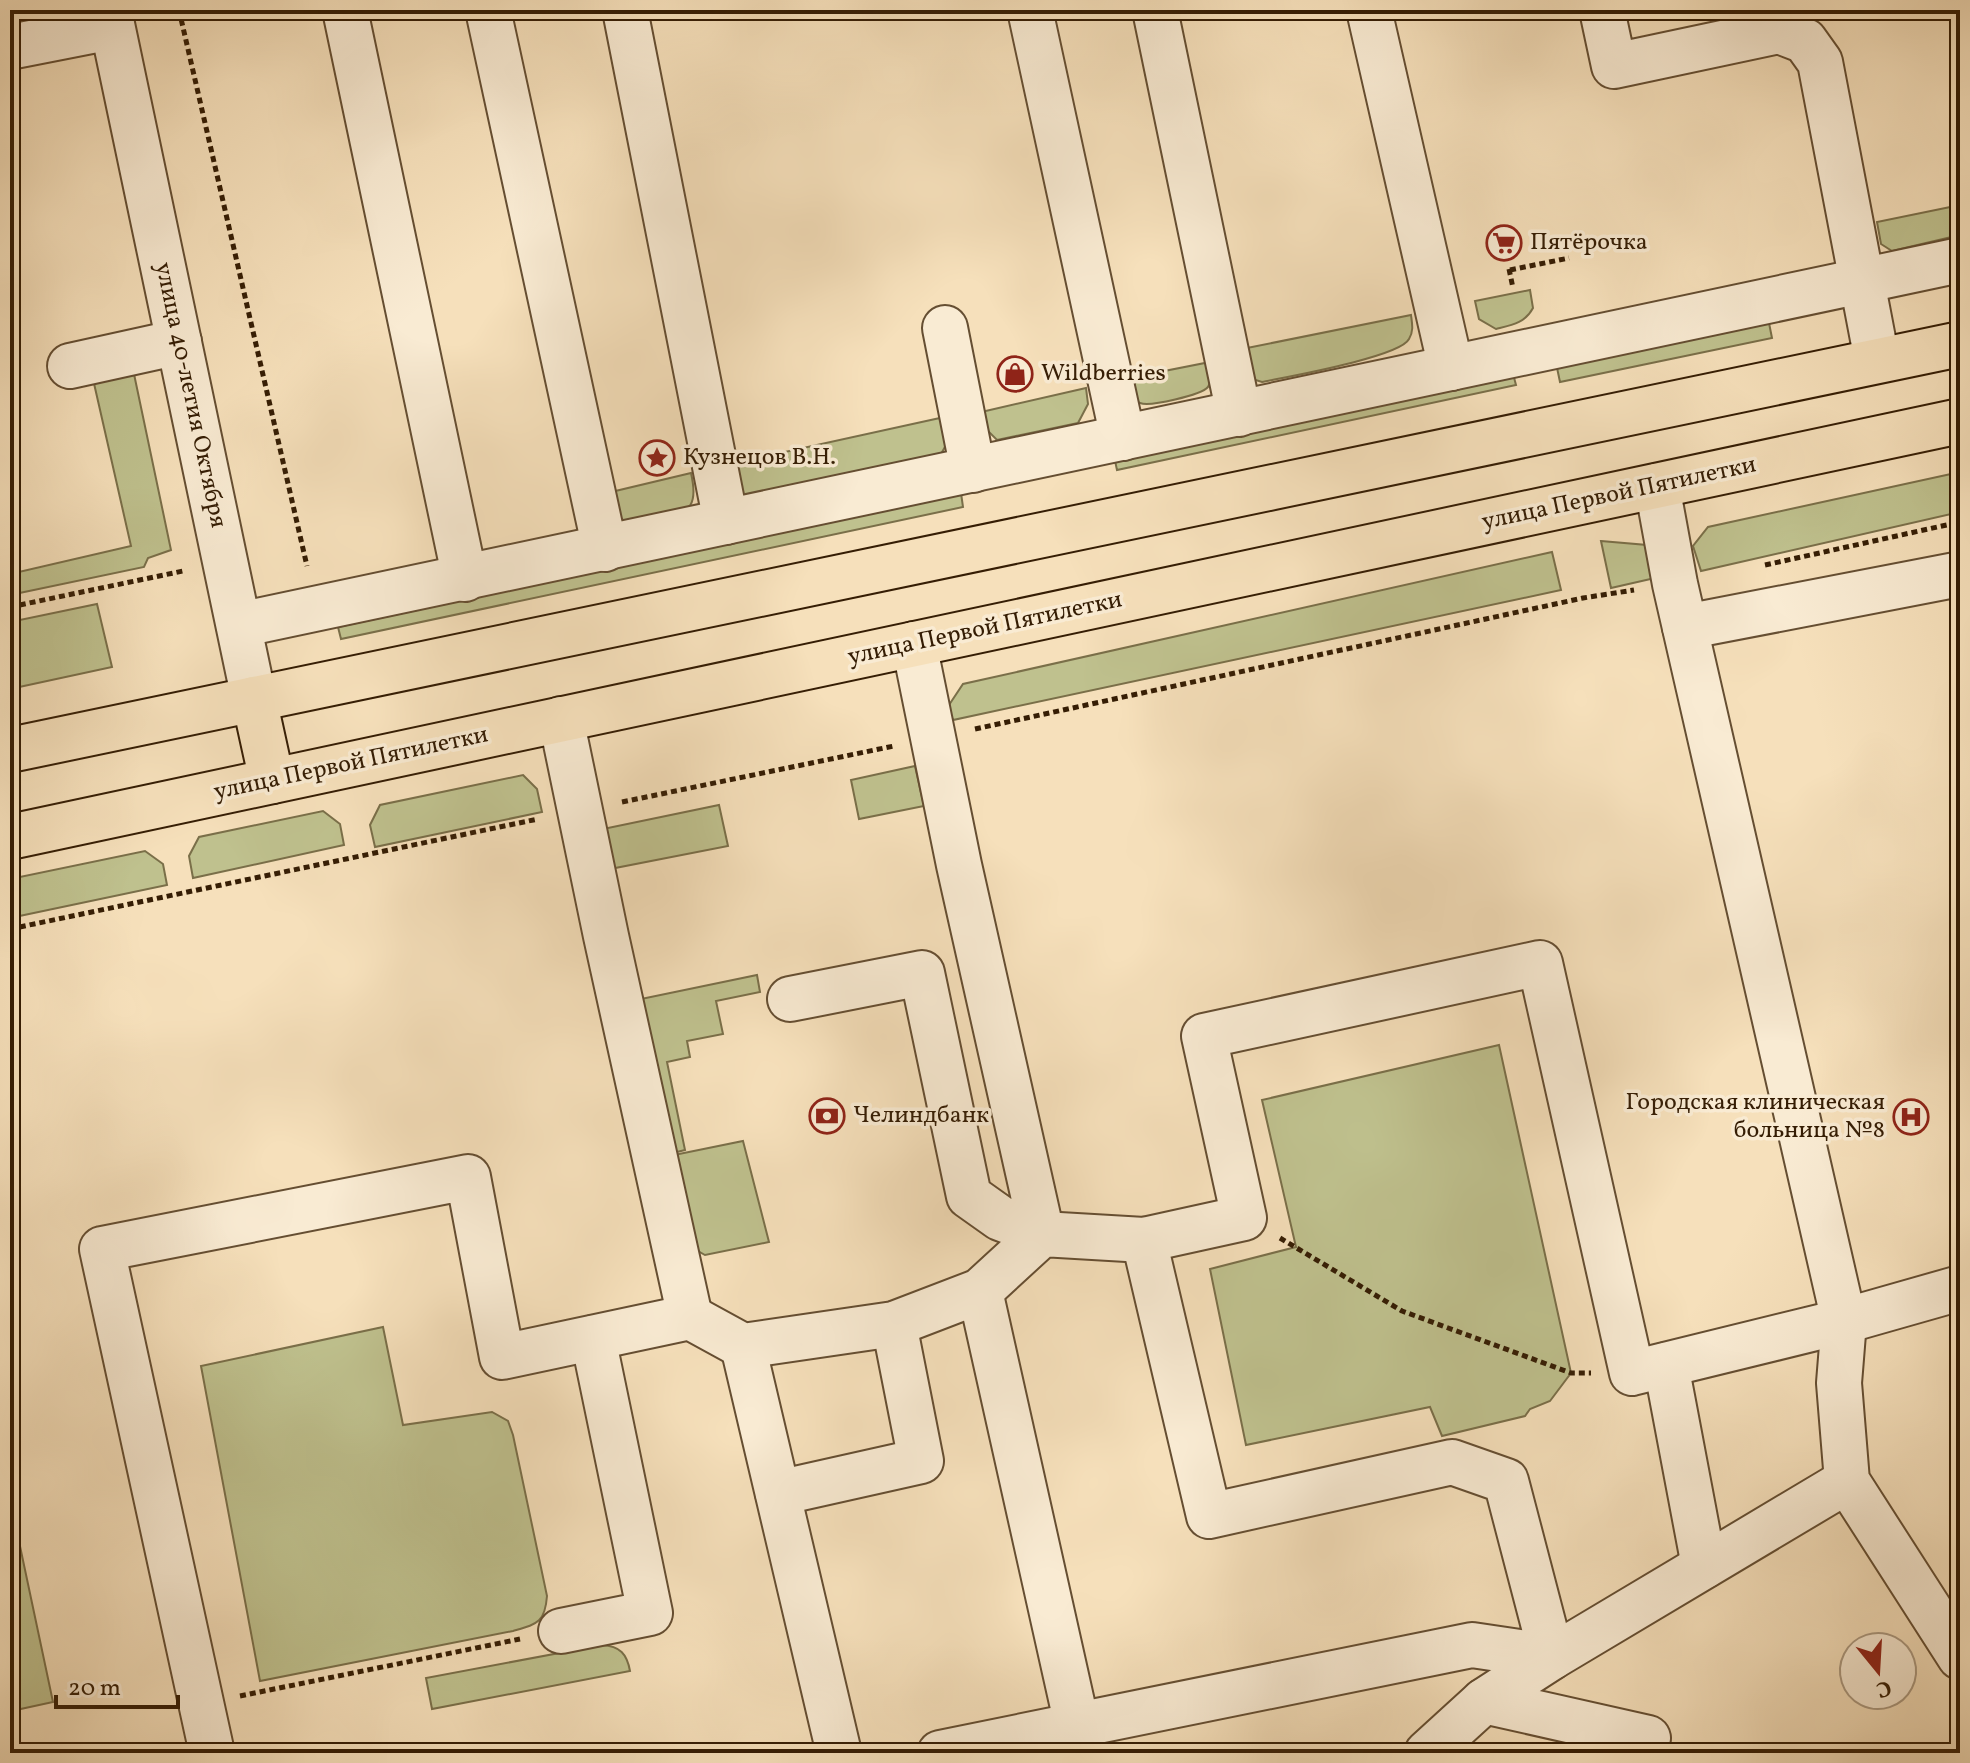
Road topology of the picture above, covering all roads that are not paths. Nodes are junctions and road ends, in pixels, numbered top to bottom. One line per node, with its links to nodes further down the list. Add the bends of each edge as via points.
1 (345, 10): 26 (street)
2 (488, 10): 24 (street)
3 (625, 10): 23 (street)
4 (1030, 10): 20 (street)
5 (1155, 10): 18 (street)
6 (1369, 10): 17 (street)
7 (1602, 10): 11 (street, via 1614,66 1779,31 1805,41 1820,62)
8 (111, 18): 9 (street); 13 (street, улица 40-летия Октября)
9 (10, 47)
10 (1960, 260): 11 (street)
11 (1862, 281): 15 (street); 17 (street)
12 (945, 328): 21 (street)
13 (179, 342): 16 (street); 27 (street, улица 40-летия Октября)
14 (1960, 344): 15 (main road)
15 (1877, 360): 30 (main road)
16 (70, 366)
17 (1451, 368): 18 (street)
18 (1239, 414): 20 (street)
19 (1960, 421): 22 (main road, улица Первой Пятилетки)
20 (1123, 438): 21 (street)
21 (973, 470): 23 (street)
22 (1657, 486): 28 (street); 29 (main road, улица Первой Пятилетки)
23 (726, 522): 24 (street)
24 (605, 549): 26 (street)
25 (1960, 574): 28 (street)
26 (465, 579): 27 (street)
27 (239, 625): 30 (street, улица 40-летия Октября)
28 (1685, 627): 41 (street)
29 (914, 644): 31 (main road, улица Первой Пятилетки); 36 (street, via 934,738 961,800)
30 (254, 699): 32 (main road); 33 (main road, улица 40-летия Октября)
31 (561, 719): 33 (main road, улица Первой Пятилетки); 40 (street, via 580,811 580,897)
32 (10, 750)
33 (272, 781): 34 (main road, улица Первой Пятилетки)
34 (10, 837)
35 (790, 999): 36 (street, via 922,973 969,1196 1000,1218)
36 (1042, 1234): 37 (street); 39 (street)
37 (1144, 1240): 45 (street, via 1244,1218 1204,1036 1540,963); 50 (street, via 1209,1516 1452,1462 1506,1481)
38 (1960, 1288): 41 (street)
39 (980, 1291): 42 (street); 53 (street)
40 (690, 1317): 43 (street); 44 (street)
41 (1844, 1321): 45 (street); 46 (street, via 1839,1383)
42 (894, 1324): 44 (street); 47 (street, via 921,1461)
43 (593, 1338): 49 (street, via 650,1613); 55 (street, via 502,1357 468,1177 102,1249)
44 (743, 1346): 47 (street)
45 (1649, 1369): 48 (street)
46 (1847, 1481): 48 (street); 51 (street)
47 (778, 1493): 56 (street)
48 (1704, 1566): 50 (street)
49 (561, 1631)
50 (1552, 1657): 52 (street); 53 (street, via 1472,1645)
51 (1960, 1657)
52 (1484, 1701): 54 (street); 58 (street)
53 (1077, 1725): 57 (street)
54 (1648, 1738)
55 (209, 1752)
56 (839, 1753)
57 (940, 1753)
58 (1427, 1753)

